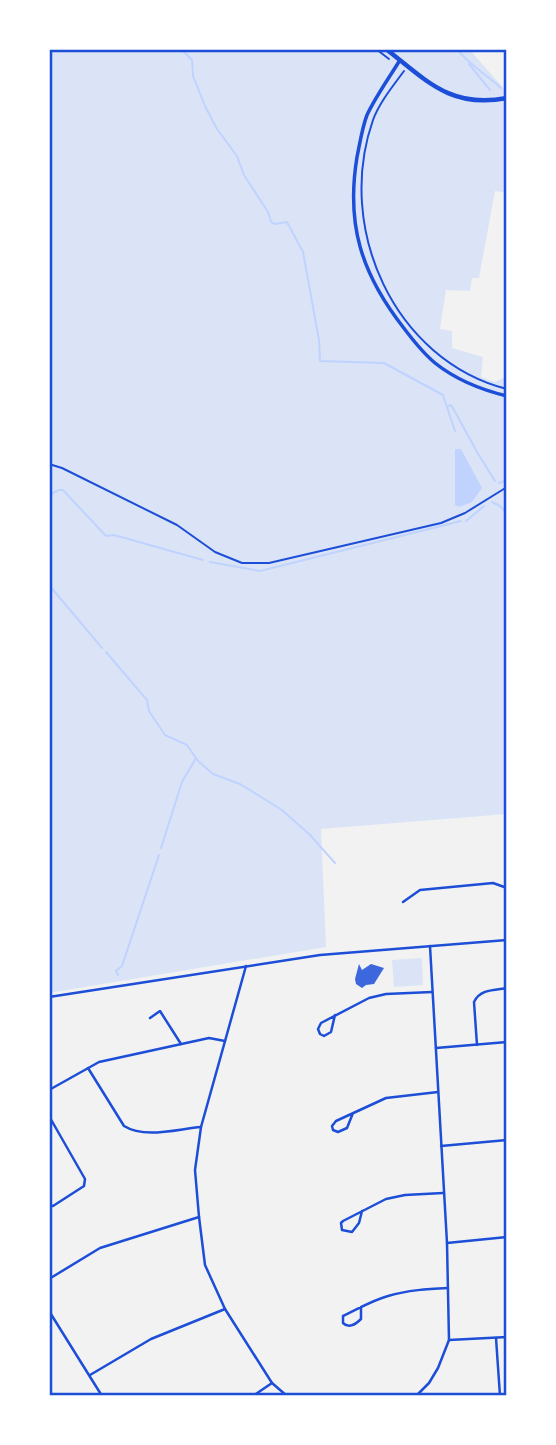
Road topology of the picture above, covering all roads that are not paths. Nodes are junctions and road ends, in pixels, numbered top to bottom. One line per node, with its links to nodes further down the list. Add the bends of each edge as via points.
1 (386, 49): 2 (main road)
2 (399, 63): 3 (main road, via 460,100); 4 (street, via 367,116 361,137 354,202 365,263 391,311 435,362 466,381)
3 (507, 98)
4 (507, 396)
5 (507, 888): 6 (street, via 493,883 420,890)
6 (403, 902)
7 (507, 940): 8 (street)
8 (430, 946): 9 (street); 11 (street)
9 (246, 966): 12 (street); 15 (street)
10 (507, 988): 18 (street, via 477,996)
11 (432, 992): 13 (street, via 369,998); 19 (street)
12 (49, 997)
13 (335, 1015): 13 (street, via 321,1023 320,1034 331,1032)
14 (150, 1018): 17 (street, via 160,1011)
15 (225, 1041): 17 (street, via 209,1038); 25 (street)
16 (507, 1042): 18 (street)
17 (181, 1044): 20 (street)
18 (477, 1045): 19 (street)
19 (436, 1048): 22 (street)
20 (87, 1067): 21 (street); 25 (street, via 131,1130)
21 (49, 1090)
22 (438, 1092): 23 (street, via 386,1098); 27 (street)
23 (353, 1113): 23 (street, via 336,1121 333,1130 347,1128)
24 (49, 1116): 29 (street, via 85,1179 84,1186)
25 (201, 1127): 31 (street, via 195,1170)
26 (507, 1140): 27 (street)
27 (441, 1146): 28 (street)
28 (443, 1193): 30 (street, via 386,1199); 33 (street)
29 (49, 1205)
30 (362, 1211): 30 (street, via 343,1221 342,1230 352,1232)
31 (199, 1217): 34 (street, via 100,1248); 37 (street, via 205,1265)
32 (507, 1237): 33 (street)
33 (447, 1244): 35 (street)
34 (49, 1279)
35 (448, 1288): 36 (street, via 407,1291); 41 (street)
36 (361, 1307): 36 (street, via 343,1316 343,1323 354,1325 361,1319)
37 (225, 1309): 42 (street, via 151,1339); 43 (street)
38 (49, 1311): 42 (street)
39 (507, 1337): 40 (street)
40 (496, 1338): 41 (street); 48 (street)
41 (449, 1340): 47 (street, via 438,1368)
42 (90, 1375): 44 (street)
43 (272, 1383): 45 (street); 46 (street)
44 (102, 1396)
45 (253, 1396)
46 (287, 1396)
47 (416, 1396)
48 (500, 1396)

